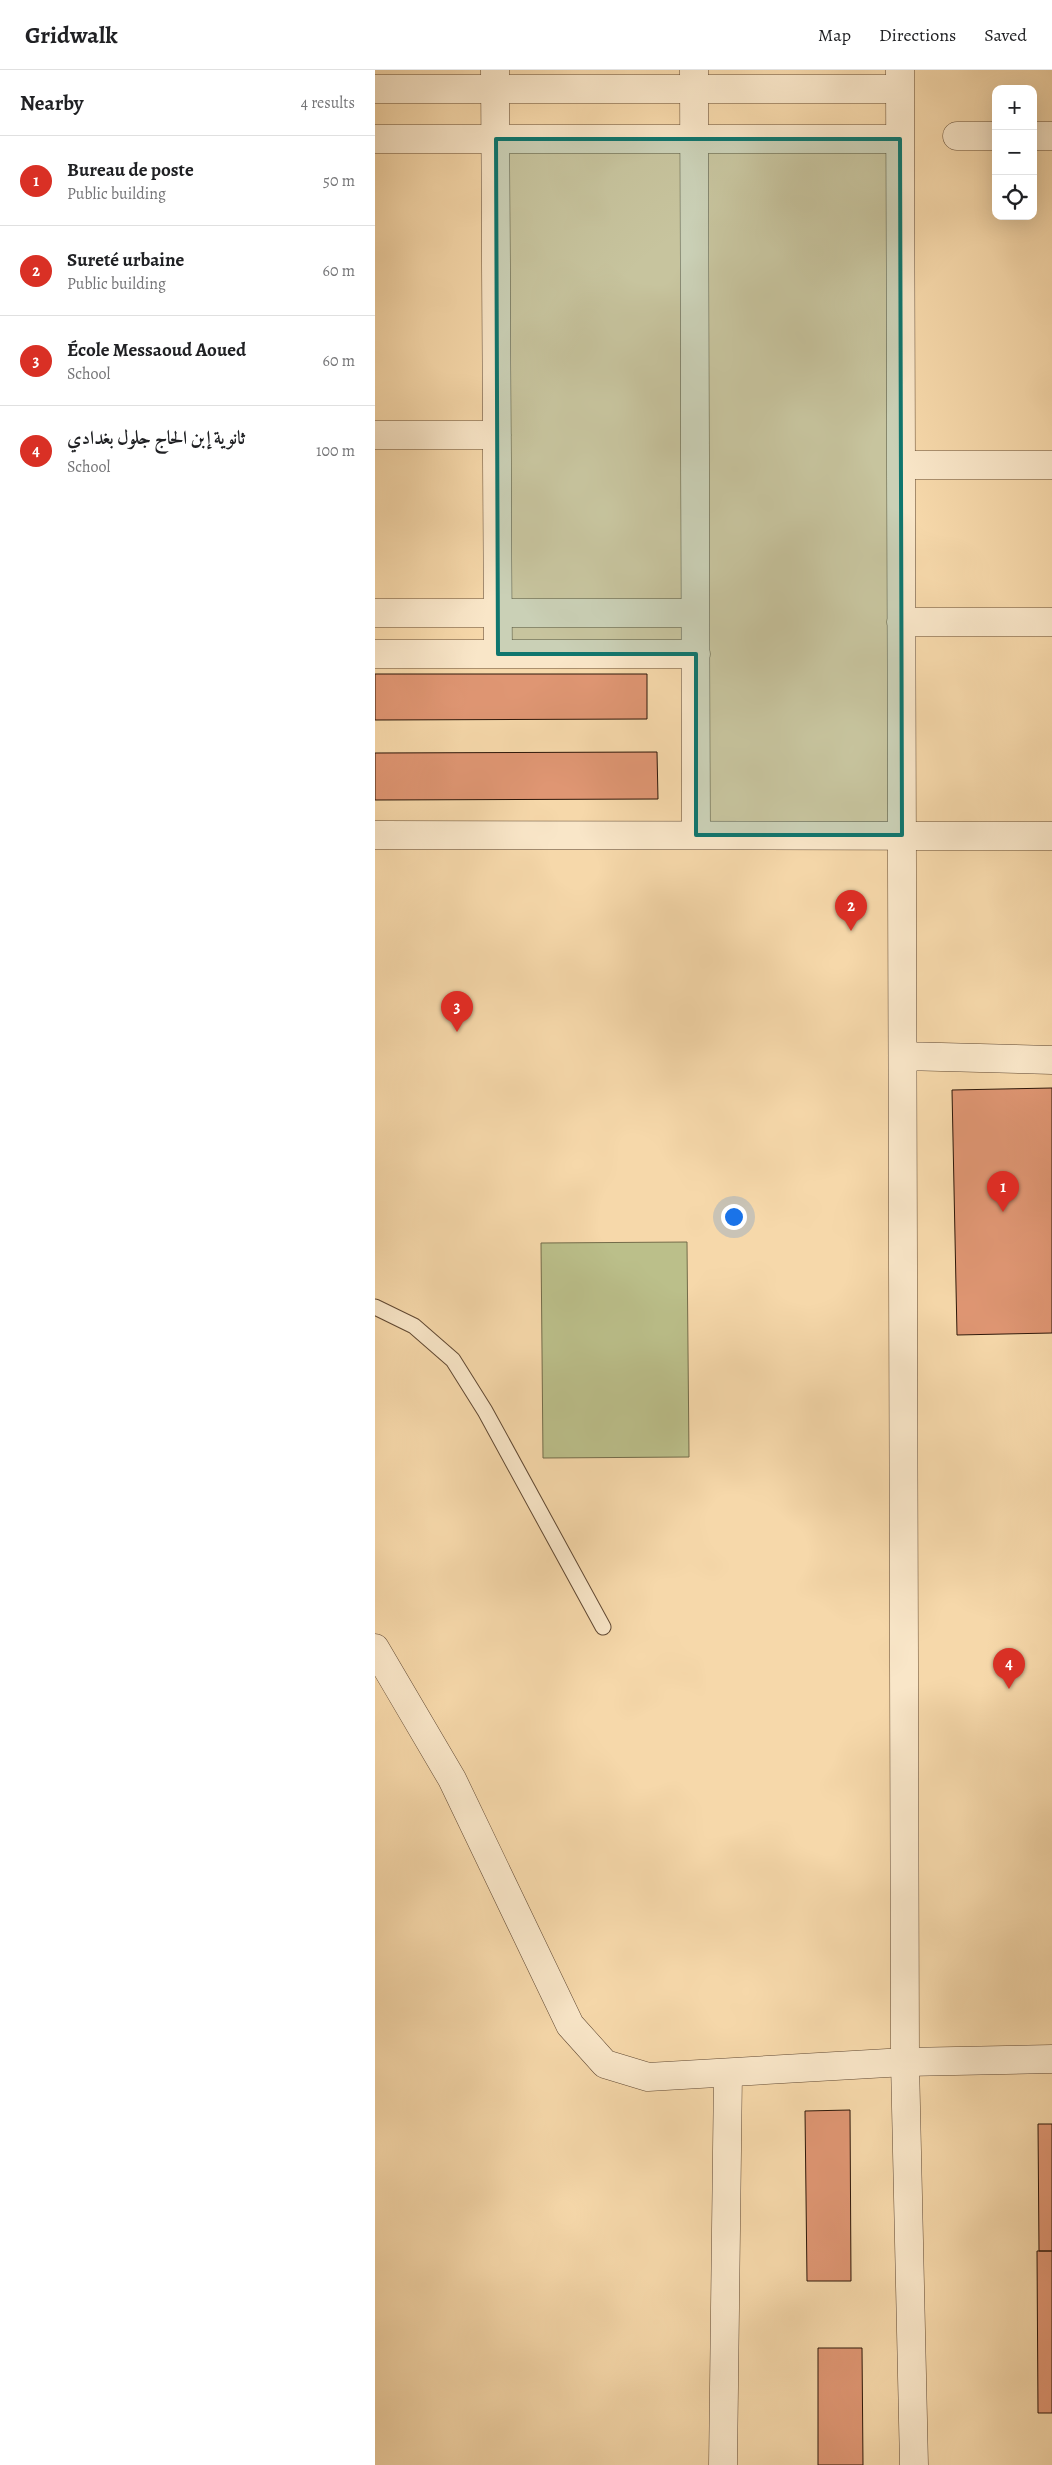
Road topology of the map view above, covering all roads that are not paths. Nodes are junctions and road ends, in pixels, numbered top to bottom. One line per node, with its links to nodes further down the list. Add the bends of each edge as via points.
1 (495, 79): 2 (street); 4 (street); 10 (street)
2 (694, 80): 3 (street); 11 (street)
3 (900, 80): 12 (street)
4 (375, 89)
5 (957, 136): 6 (street)
6 (992, 136)
7 (1037, 136): 8 (street)
8 (1052, 136)
9 (375, 139): 10 (street)
10 (496, 139): 11 (street); 14 (street)
11 (694, 139): 12 (street); 19 (street)
12 (900, 139): 15 (street)
13 (375, 435): 14 (street)
14 (497, 435): 18 (street)
15 (901, 465): 16 (street); 20 (street)
16 (1052, 465)
17 (375, 613): 18 (street)
18 (497, 613): 19 (street); 23 (street)
19 (695, 613): 24 (street)
20 (901, 622): 21 (street); 27 (street)
21 (1052, 622)
22 (375, 654): 23 (street)
23 (498, 654): 24 (street)
24 (695, 654): 26 (street)
25 (375, 835): 26 (street)
26 (696, 835): 27 (street)
27 (902, 836): 28 (street); 29 (street)
28 (1052, 836)
29 (903, 1056): 30 (street); 35 (street)
30 (1052, 1060)
31 (375, 1307): 32 (lane, via 414,1326 453,1360 485,1411)
32 (603, 1627)
33 (375, 1648): 36 (street, via 452,1779 570,2024 605,2064 648,2077)
34 (1052, 2059): 35 (street)
35 (905, 2062): 36 (street); 38 (street)
36 (728, 2073): 37 (street)
37 (723, 2465)
38 (914, 2465)

